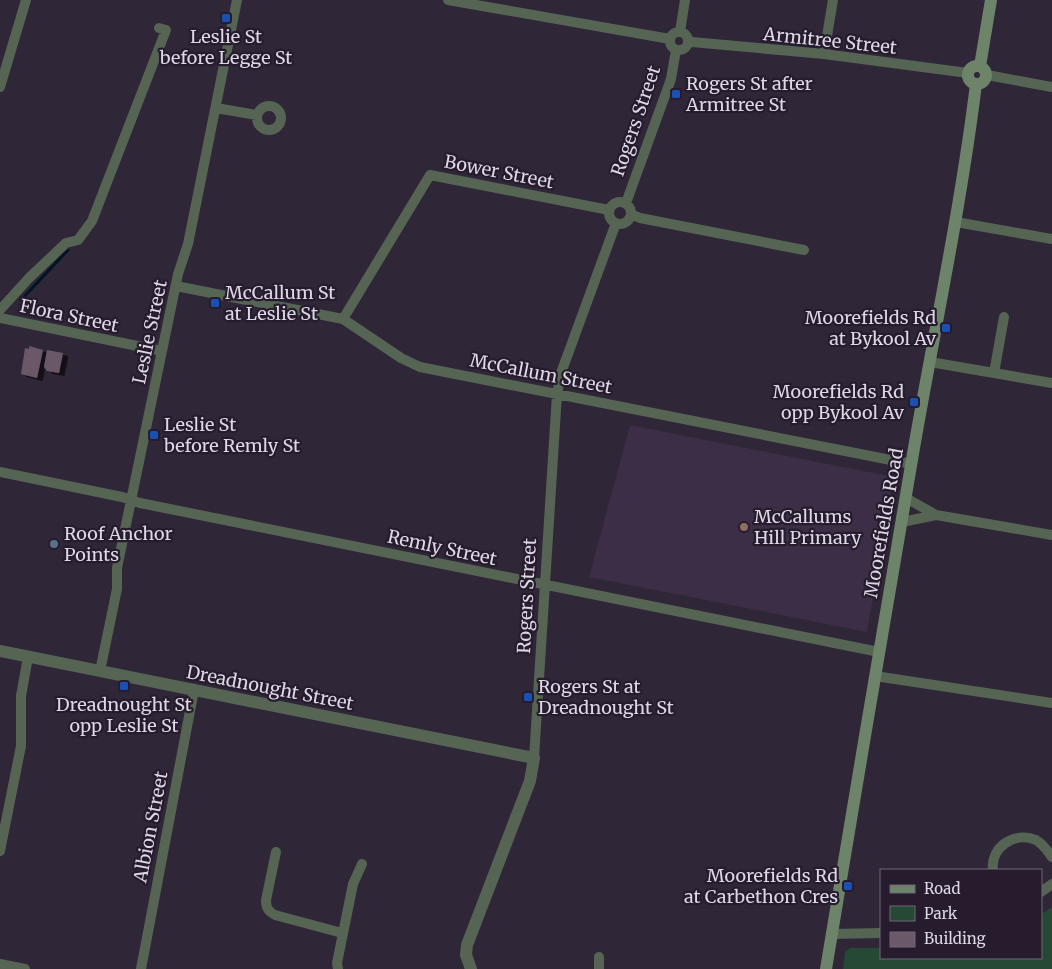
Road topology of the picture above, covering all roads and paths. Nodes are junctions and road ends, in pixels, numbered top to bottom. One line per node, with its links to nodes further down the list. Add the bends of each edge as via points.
1 (26, 0): 15 (street)
2 (237, 0): 17 (street, Leslie Street)
3 (448, 0): 9 (street)
4 (685, 0): 8 (street)
5 (833, 0): 12 (street)
6 (991, 0): 13 (main road)
7 (159, 28): 27 (street, via 166,30 92,221 78,240 66,243)
8 (680, 32): 9 (street, via 672,34); 10 (street, via 686,34)
9 (670, 39): 11 (street)
10 (688, 40): 11 (street, via 685,48); 12 (street, Armitree Street, via 749,49)
11 (676, 50): 19 (street, Rogers Street, via 671,79)
12 (824, 54): 14 (street, Armitree Street)
13 (983, 70): 14 (main road, via 971,68); 16 (street)
14 (972, 78): 22 (main road, Moorefields Road, via 967,151)
15 (0, 87)
16 (1052, 87)
17 (216, 108): 18 (street); 26 (street, Leslie Street)
18 (257, 116)
19 (626, 203): 20 (street, via 616,202); 21 (street)
20 (609, 210): 23 (street, via 609,216); 30 (street, Bower Street, via 430,175)
21 (631, 214): 23 (street, via 626,222); 25 (street)
22 (956, 222): 24 (street); 32 (main road, Moorefields Road)
23 (616, 223): 35 (street, Rogers Street, via 561,373)
24 (1052, 239)
25 (804, 250)
26 (176, 286): 30 (street, McCallum Street); 31 (street, Leslie Street)
27 (0, 310)
28 (1004, 317): 33 (street)
29 (0, 318): 31 (street, Flora Street)
30 (344, 319): 35 (street, McCallum Street, via 415,365)
31 (162, 351): 39 (street, Leslie Street)
32 (930, 362): 33 (street); 36 (main road, Moorefields Road)
33 (994, 373): 34 (street)
34 (1052, 383)
35 (557, 394): 36 (street, McCallum Street); 43 (street, Rogers Street)
36 (912, 464): 38 (main road, Moorefields Road)
37 (0, 472): 39 (street, Remly Street)
38 (906, 498): 40 (street); 41 (main road, Moorefields Road)
39 (131, 500): 43 (street, Remly Street); 47 (street, Leslie Street)
40 (936, 515): 41 (street); 42 (street)
41 (902, 522): 45 (main road, Moorefields Road)
42 (1052, 535)
43 (545, 586): 45 (street, Remly Street); 51 (street, Rogers Street)
44 (0, 651): 46 (street, Dreadnought Street)
45 (880, 652): 48 (main road, Moorefields Road)
46 (28, 657): 47 (street, Dreadnought Street); 52 (street, via 21,696 21,746)
47 (100, 671): 49 (street, Dreadnought Street)
48 (876, 676): 50 (street); 59 (main road, Moorefields Road)
49 (194, 690): 51 (street, Dreadnought Street); 63 (street, Albion Street)
50 (1052, 703)
51 (534, 758): 65 (street, Rogers Street, via 530,781 467,945 466,955)
52 (0, 851)
53 (276, 852): 57 (street, via 266,900 269,912)
54 (1052, 857): 56 (street, via 1037,841 1015,838 998,850)
55 (362, 864): 57 (street, via 352,884)
56 (993, 869)
57 (342, 933): 64 (street)
58 (880, 933): 59 (street)
59 (832, 934): 67 (main road, Moorefields Road)
60 (599, 957): 66 (street)
61 (0, 964): 62 (street)
62 (25, 969)
63 (140, 969)
64 (338, 969)
65 (471, 969)
66 (599, 969)
67 (826, 969)

